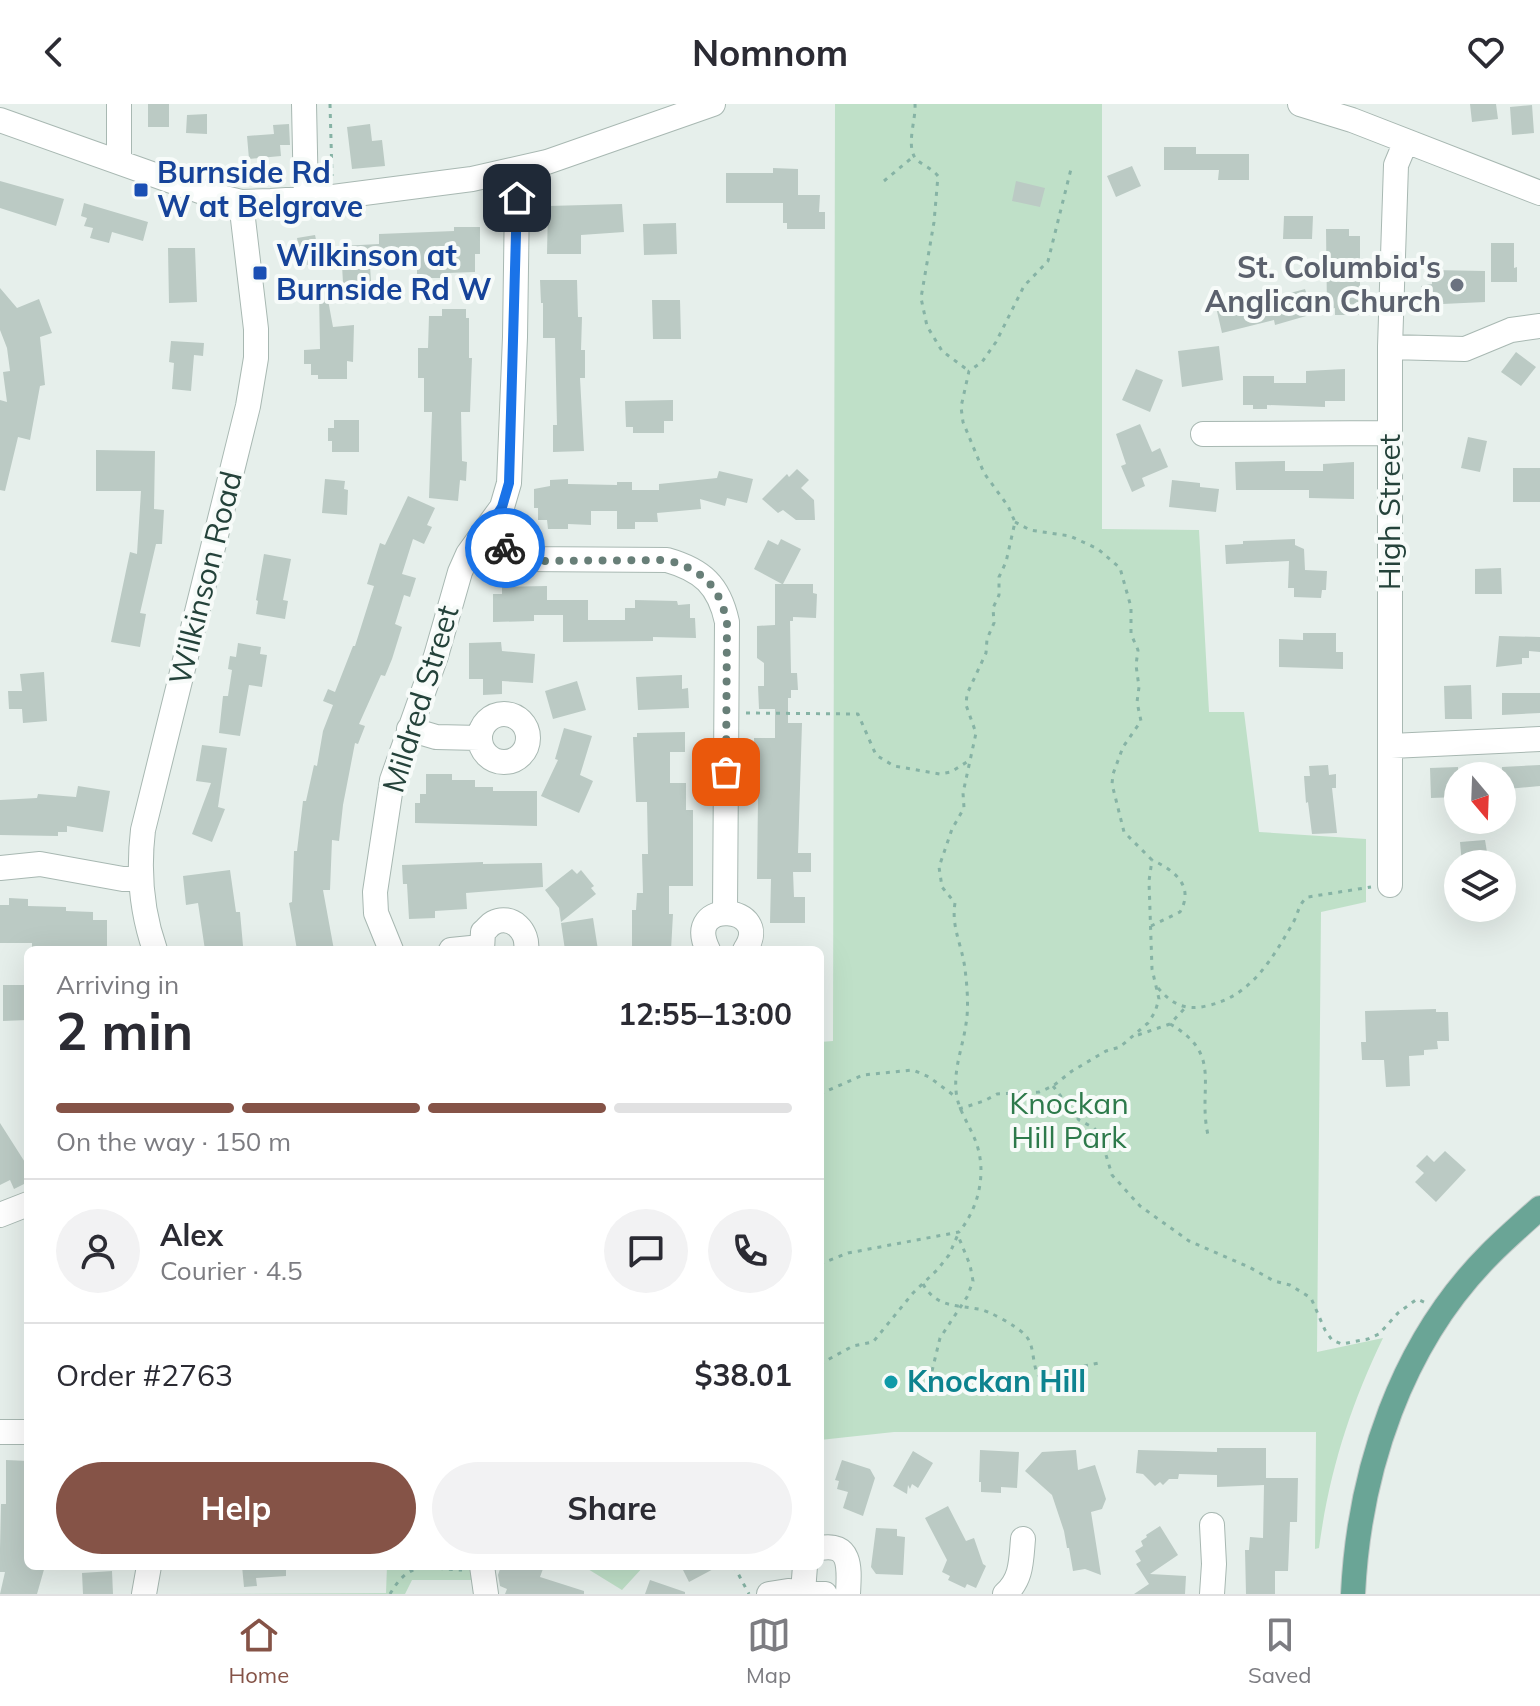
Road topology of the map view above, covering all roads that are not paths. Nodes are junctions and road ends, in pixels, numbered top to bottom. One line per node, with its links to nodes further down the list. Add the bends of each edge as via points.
1 (119, 104): 7 (street)
2 (304, 104): 10 (street)
3 (713, 104): 8 (street)
4 (1300, 104): 6 (street)
5 (0, 120): 7 (street)
6 (1406, 141): 9 (street); 13 (street, High Street, via 1396,165)
7 (119, 161): 11 (street)
8 (514, 171): 10 (street); 16 (street, Mildred Street, via 512,453 502,507)
9 (1540, 193)
10 (306, 199): 11 (street)
11 (241, 202): 22 (street, Wilkinson Road, via 254,296 254,371 237,461 149,802)
12 (1540, 326): 13 (street, via 1511,330 1465,349)
13 (1390, 347): 14 (street, High Street)
14 (1390, 433): 15 (street); 20 (street, High Street)
15 (1203, 434)
16 (486, 532): 17 (street, Mildred Street, via 460,572); 24 (street, via 523,559 667,560 702,576 722,601 727,622)
17 (409, 729): 18 (street, via 436,737); 26 (street, Mildred Street, via 392,780 375,892 376,913)
18 (480, 738)
19 (1540, 739): 20 (street)
20 (1391, 746): 23 (street, High Street)
21 (0, 868): 22 (street, via 40,864)
22 (140, 879): 25 (street, Wilkinson Road)
23 (1390, 885)
24 (725, 911): 29 (street, via 703,930); 30 (street, via 748,926)
25 (154, 946)
26 (389, 946)
27 (482, 946): 28 (street, via 483,932 508,920 521,927)
28 (527, 946)
29 (706, 946)
30 (746, 946)
31 (24, 1206): 33 (street)
32 (1540, 1208): 49 (main road, via 1488,1256 1443,1312 1398,1392 1373,1460)
33 (0, 1215)
34 (0, 1432): 35 (street)
35 (24, 1432)
36 (1212, 1525): 48 (street)
37 (1023, 1539): 47 (street, via 1015,1585)
38 (824, 1548): 46 (street, via 845,1555)
39 (148, 1570): 43 (street)
40 (473, 1570): 44 (street)
41 (806, 1570): 42 (street)
42 (814, 1593): 45 (street)
43 (144, 1594)
44 (486, 1594)
45 (769, 1594)
46 (848, 1594)
47 (1005, 1594)
48 (1212, 1594)
49 (1353, 1594)

